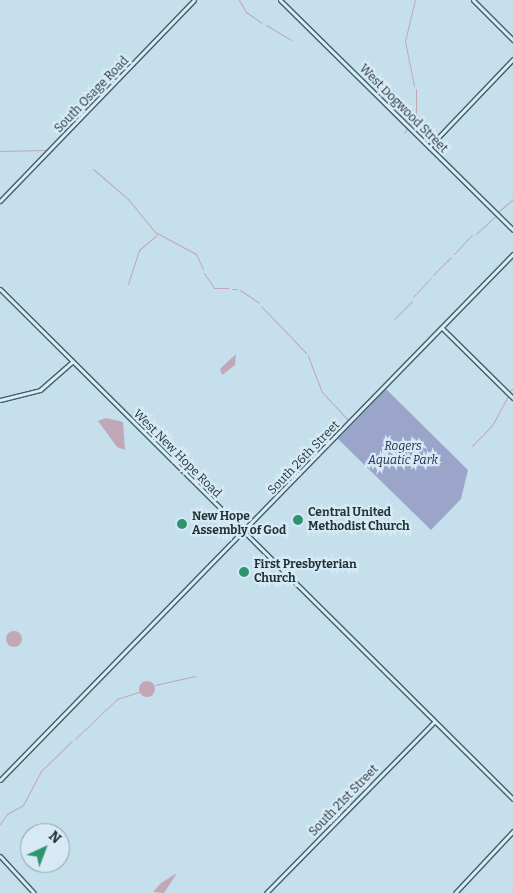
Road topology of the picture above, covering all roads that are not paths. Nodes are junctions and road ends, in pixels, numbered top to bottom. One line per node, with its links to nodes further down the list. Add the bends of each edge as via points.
1 (194, 0): 7 (street, South Osage Road)
2 (280, 0): 6 (street, West Dogwood Street)
3 (474, 0): 4 (street)
4 (513, 40)
5 (513, 59): 6 (street)
6 (429, 147): 8 (street, West Dogwood Street)
7 (0, 201)
8 (513, 230)
9 (513, 254): 11 (street, South 26th Street)
10 (0, 290): 12 (street, West New Hope Road)
11 (442, 328): 13 (street); 15 (street, South 26th Street)
12 (72, 362): 14 (street, via 40,390); 15 (street, West New Hope Road)
13 (513, 398)
14 (0, 400)
15 (244, 533): 16 (street, West New Hope Road); 17 (street, South 26th Street)
16 (434, 722): 18 (street, West New Hope Road); 22 (street, South 21st Street)
17 (0, 780)
18 (513, 800)
19 (513, 831): 23 (street)
20 (0, 856): 21 (street)
21 (34, 893)
22 (266, 893)
23 (455, 893)

